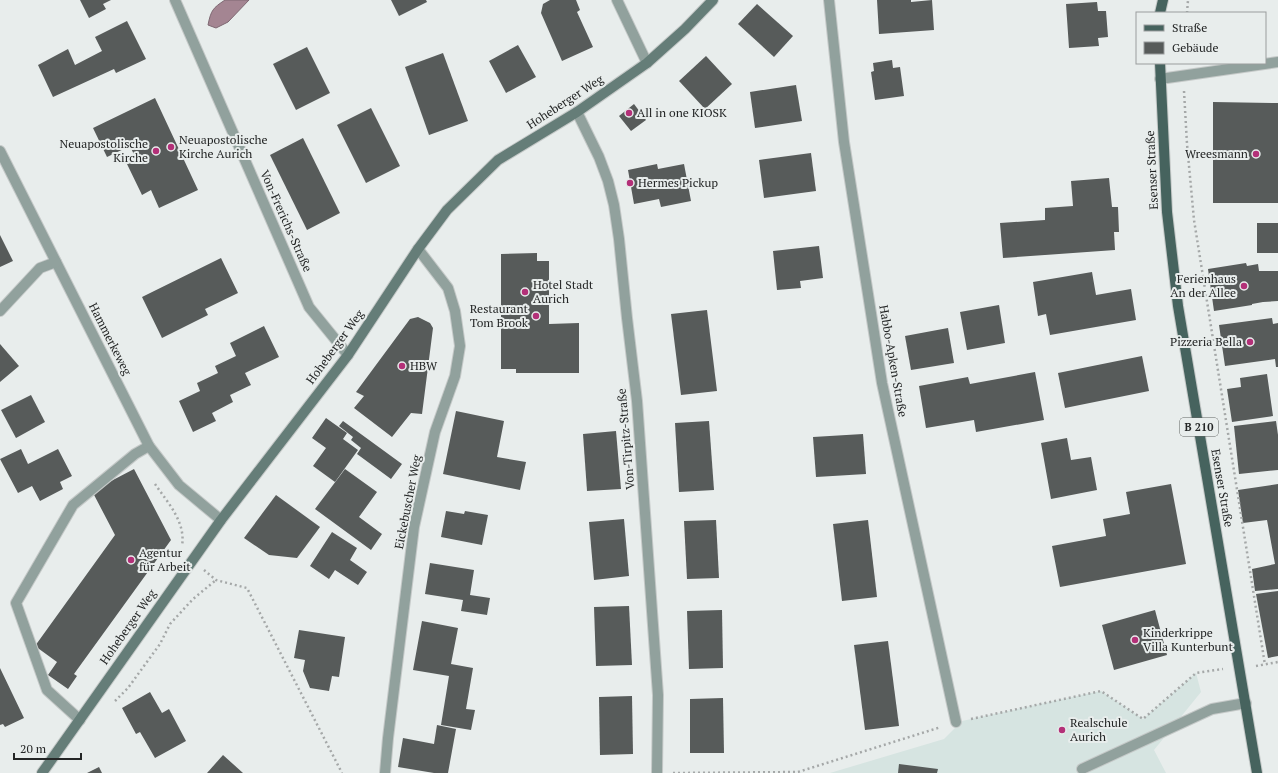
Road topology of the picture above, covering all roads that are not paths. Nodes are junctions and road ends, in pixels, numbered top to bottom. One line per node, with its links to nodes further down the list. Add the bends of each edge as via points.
1 (175, 0): 20 (street, Von-Frerichs-Straße, via 309,307)
2 (617, 0): 10 (street)
3 (713, 0): 10 (street, Hoheberger Weg)
4 (829, 0): 25 (street, Habbo-Apken-Straße, via 844,142 882,383)
5 (1159, 0): 7 (main road)
6 (1163, 0): 8 (main road)
7 (1160, 12)
8 (1160, 12)
9 (1278, 62): 13 (street)
10 (647, 63): 15 (street, Hoheberger Weg)
11 (1160, 64): 14 (main road, Esenser Straße / B 210)
12 (1264, 64): 14 (street)
13 (1266, 64)
14 (1160, 79): 23 (main road, Esenser Straße / B 210, via 1167,212 1178,306)
15 (577, 112): 17 (street, Hoheberger Weg, via 498,160 447,210); 29 (street, Von-Tirpitz-Straße, via 608,181 619,239 638,417 658,695)
16 (0, 151): 18 (street, Hammerkeweg)
17 (418, 249): 20 (street, Hoheberger Weg); 28 (street, Eickebuscher Weg, via 448,288 455,311 460,346 455,376 435,432 414,527)
18 (56, 262): 19 (street, via 40,268); 21 (street, Hammerkeweg)
19 (0, 311)
20 (348, 355): 22 (street, Hoheberger Weg)
21 (149, 446): 22 (street, Hammerkeweg, via 179,485); 24 (street, via 135,454 73,505 16,603 48,690)
22 (220, 520): 24 (street, Hoheberger Weg, via 102,685)
23 (1246, 703): 26 (street, via 1212,709); 30 (main road, Esenser Straße / B 210)
24 (80, 720): 27 (street, Hoheberger Weg)
25 (956, 722)
26 (1082, 769)
27 (42, 773)
28 (385, 773)
29 (657, 773)
30 (1257, 773)

